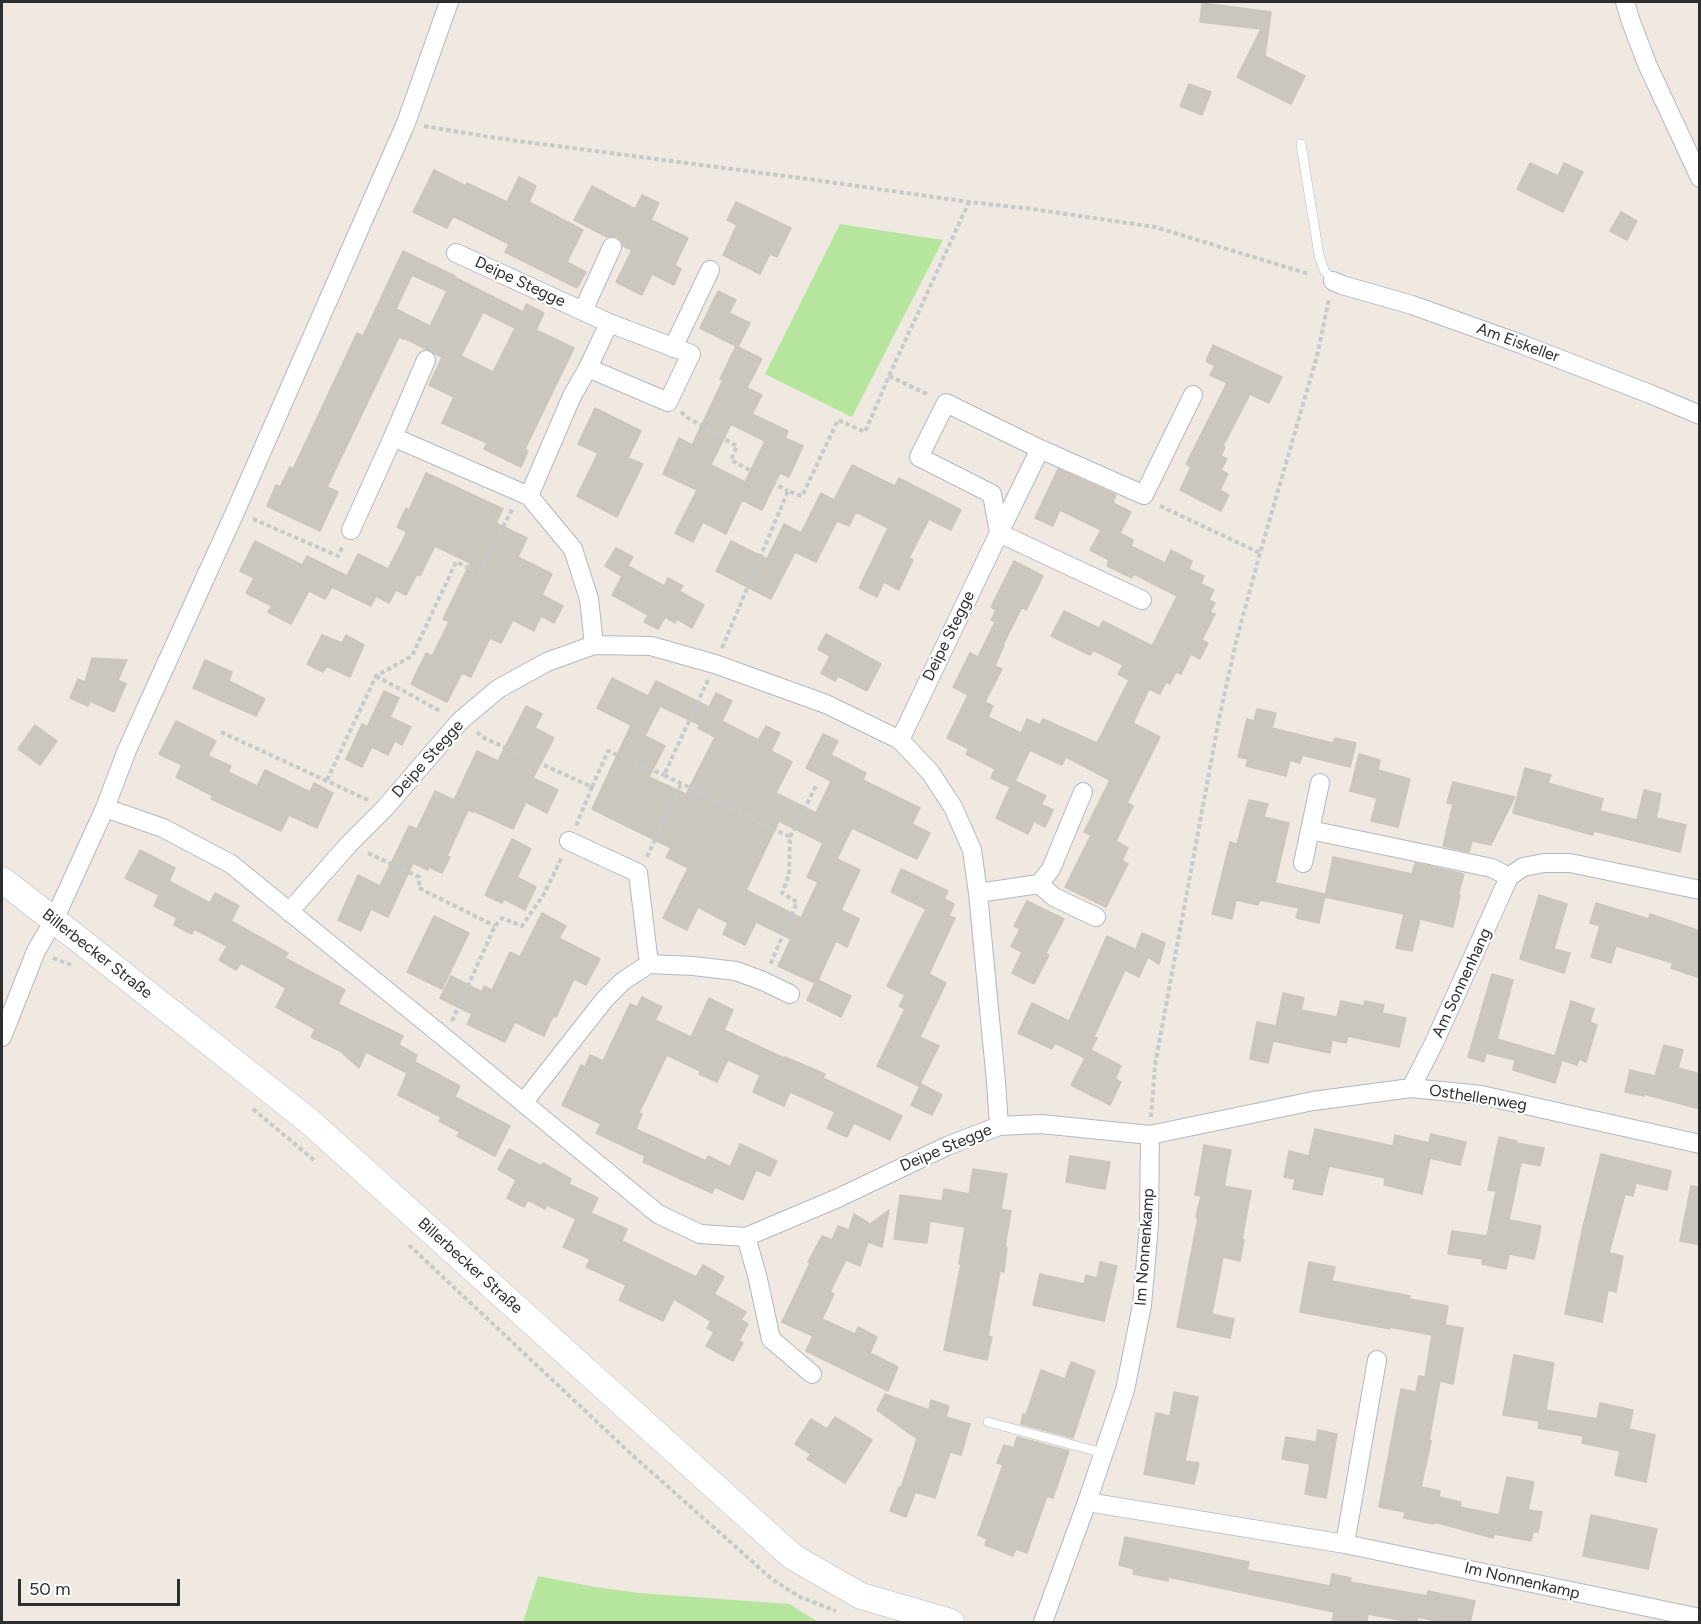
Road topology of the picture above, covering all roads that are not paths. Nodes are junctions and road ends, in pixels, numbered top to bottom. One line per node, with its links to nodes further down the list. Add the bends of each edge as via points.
1 (449, 2): 26 (street, via 406,123 127,750)
2 (1625, 2): 4 (street, via 1647,64)
3 (1301, 144): 8 (lane, via 1319,255)
4 (1700, 178)
5 (612, 247): 9 (street, Deipe Stegge)
6 (456, 253): 9 (street, Deipe Stegge)
7 (711, 270): 11 (street)
8 (1333, 281): 15 (street, Am Eiskeller, via 1521,344)
9 (583, 311): 10 (street, Deipe Stegge)
10 (609, 322): 11 (street, Deipe Stegge); 13 (street)
11 (673, 348): 13 (street, Deipe Stegge, via 692,354 668,402)
12 (426, 360): 16 (street)
13 (588, 368): 18 (street)
14 (1193, 395): 17 (street, via 1144,495)
15 (1700, 414)
16 (393, 437): 18 (street); 19 (street)
17 (1041, 449): 20 (street, Deipe Stegge); 20 (street, via 946,403 919,457 992,494)
18 (529, 496): 22 (street, via 573,549 589,599)
19 (351, 530)
20 (999, 533): 21 (street); 23 (street, Deipe Stegge)
21 (1142, 600)
22 (594, 645): 23 (street, Deipe Stegge, via 651,646 715,664 826,704); 35 (street, Deipe Stegge, via 547,662 498,688 460,721)
23 (900, 740): 34 (street, Deipe Stegge, via 930,772 953,807 972,850)
24 (1320, 783): 27 (street)
25 (1083, 792): 32 (street, via 1051,869)
26 (105, 808): 35 (street, Deipe Stegge, via 164,828 231,864); 37 (street)
27 (1310, 830): 29 (street); 30 (street, via 1492,868)
28 (570, 842): 38 (street, via 638,873)
29 (1303, 863)
30 (1509, 877): 33 (street, via 1522,867 1570,863); 41 (street, Am Sonnenhang)
31 (2, 880): 37 (main road, Billerbecker Straße)
32 (1039, 884): 34 (street); 36 (street, via 1054,897)
33 (1700, 890)
34 (978, 893): 43 (street, Deipe Stegge)
35 (289, 912): 42 (street, Deipe Stegge)
36 (1096, 917)
37 (54, 920): 40 (street, via 36,951); 54 (main road, Billerbecker Straße, via 309,1121 793,1557 861,1596)
38 (649, 964): 39 (street, via 736,971); 42 (street, via 605,999)
39 (790, 994)
40 (2, 1037)
41 (1411, 1088): 44 (street, Osthellenweg, via 1313,1101); 45 (street, Osthellenweg, via 1481,1095)
42 (523, 1103): 46 (street, Deipe Stegge, via 658,1214 700,1234)
43 (999, 1126): 44 (street, via 1041,1124); 46 (street, Deipe Stegge)
44 (1150, 1135): 50 (street, Im Nonnenkamp, via 1149,1225 1142,1305 1125,1390)
45 (1700, 1144)
46 (746, 1237): 48 (street, via 771,1338)
47 (1377, 1360): 52 (street)
48 (812, 1374)
49 (988, 1422): 50 (lane)
50 (1103, 1453): 51 (street, Im Nonnenkamp)
51 (1087, 1502): 52 (street, Im Nonnenkamp); 55 (street, Im Nonnenkamp)
52 (1346, 1544): 53 (street, Im Nonnenkamp)
53 (1700, 1618)
54 (951, 1623)
55 (1043, 1623)

